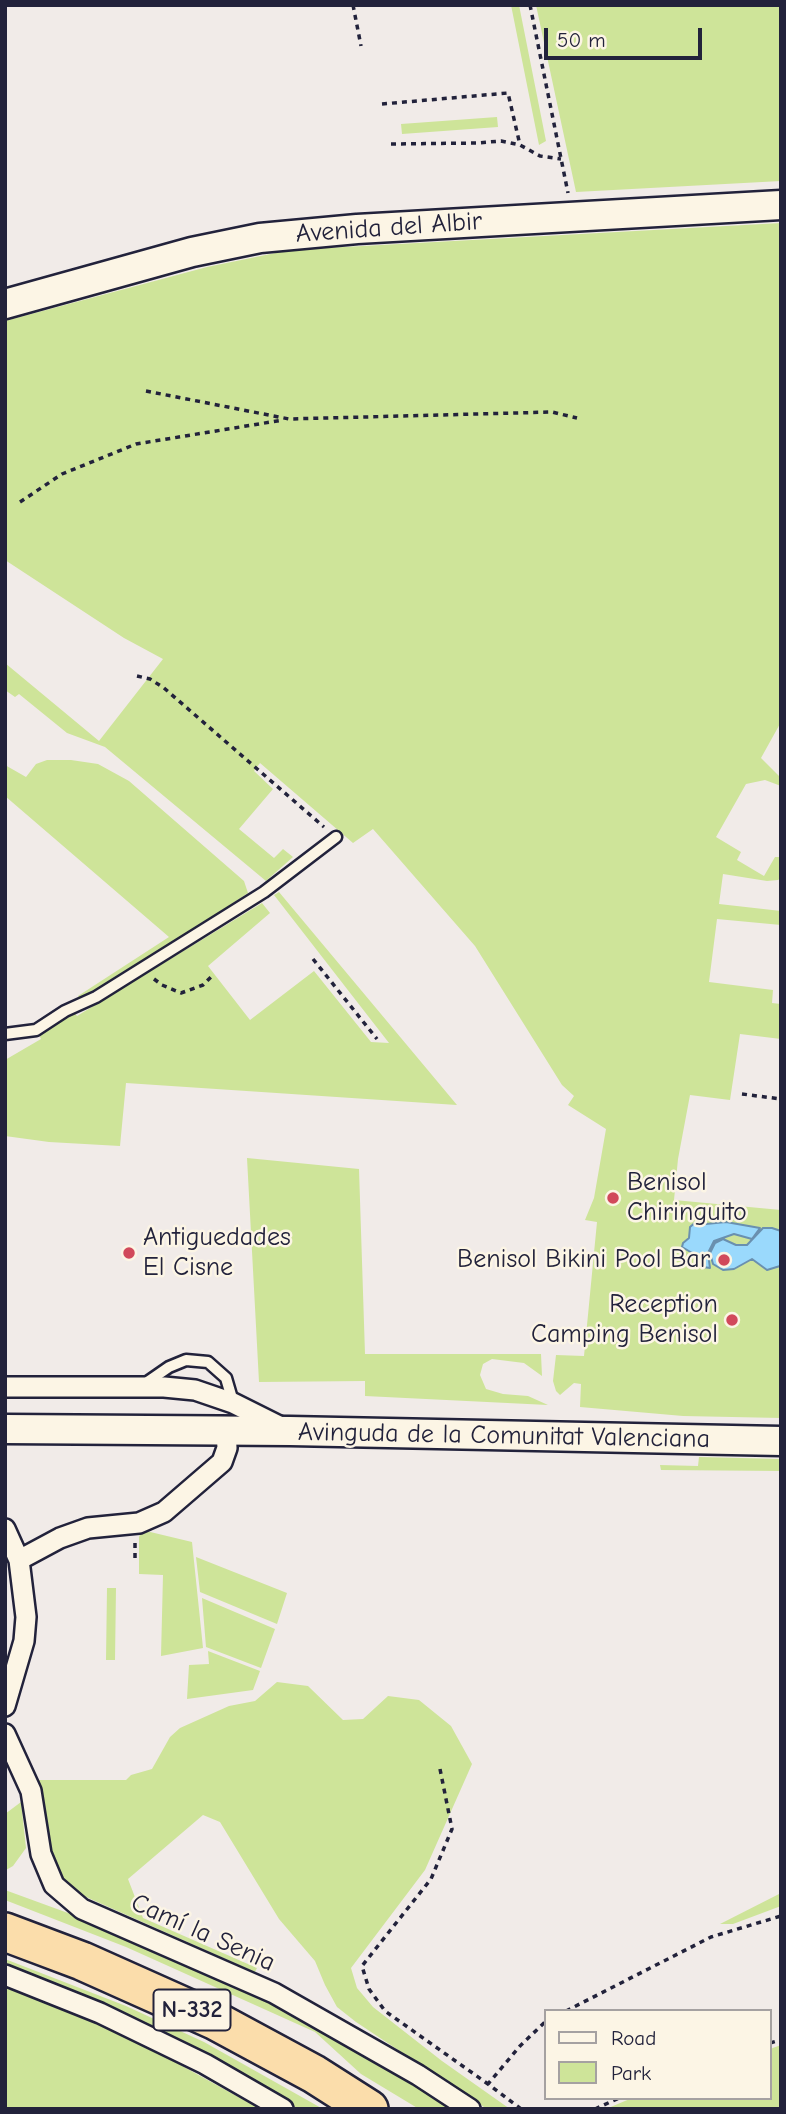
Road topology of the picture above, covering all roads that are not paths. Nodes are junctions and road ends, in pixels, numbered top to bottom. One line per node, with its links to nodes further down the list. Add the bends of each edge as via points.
1 (781, 205): 2 (street, Avenida del Albir, via 357,229 260,239 192,252)
2 (5, 304)
3 (336, 837): 4 (lane, via 264,892 141,969 36,1030)
4 (5, 1034)
5 (5, 1387): 6 (street)
6 (141, 1387): 7 (street, via 195,1390); 7 (lane, via 186,1360 208,1362 226,1378)
7 (233, 1403): 10 (street)
8 (5, 1429): 9 (street, Avinguda de la Comunitat Valenciana)
9 (226, 1430): 10 (street, Avinguda de la Comunitat Valenciana); 13 (street, via 222,1462 164,1512 139,1523 89,1528)
10 (290, 1431): 11 (street, Avinguda de la Comunitat Valenciana)
11 (781, 1441)
12 (5, 1529): 13 (street)
13 (19, 1560): 14 (street, via 26,1617)
14 (5, 1706)
15 (5, 1734): 22 (street, Camí la Senia, via 31,1791 41,1854 54,1885 82,1909 274,1993)
16 (5, 1917): 18 (highway)
17 (5, 1932): 18 (highway, N-332)
18 (82, 1961): 21 (highway, N-332, via 226,2026)
19 (5, 1975): 20 (street, via 112,2018)
20 (283, 2109)
21 (369, 2109)
22 (470, 2109)

